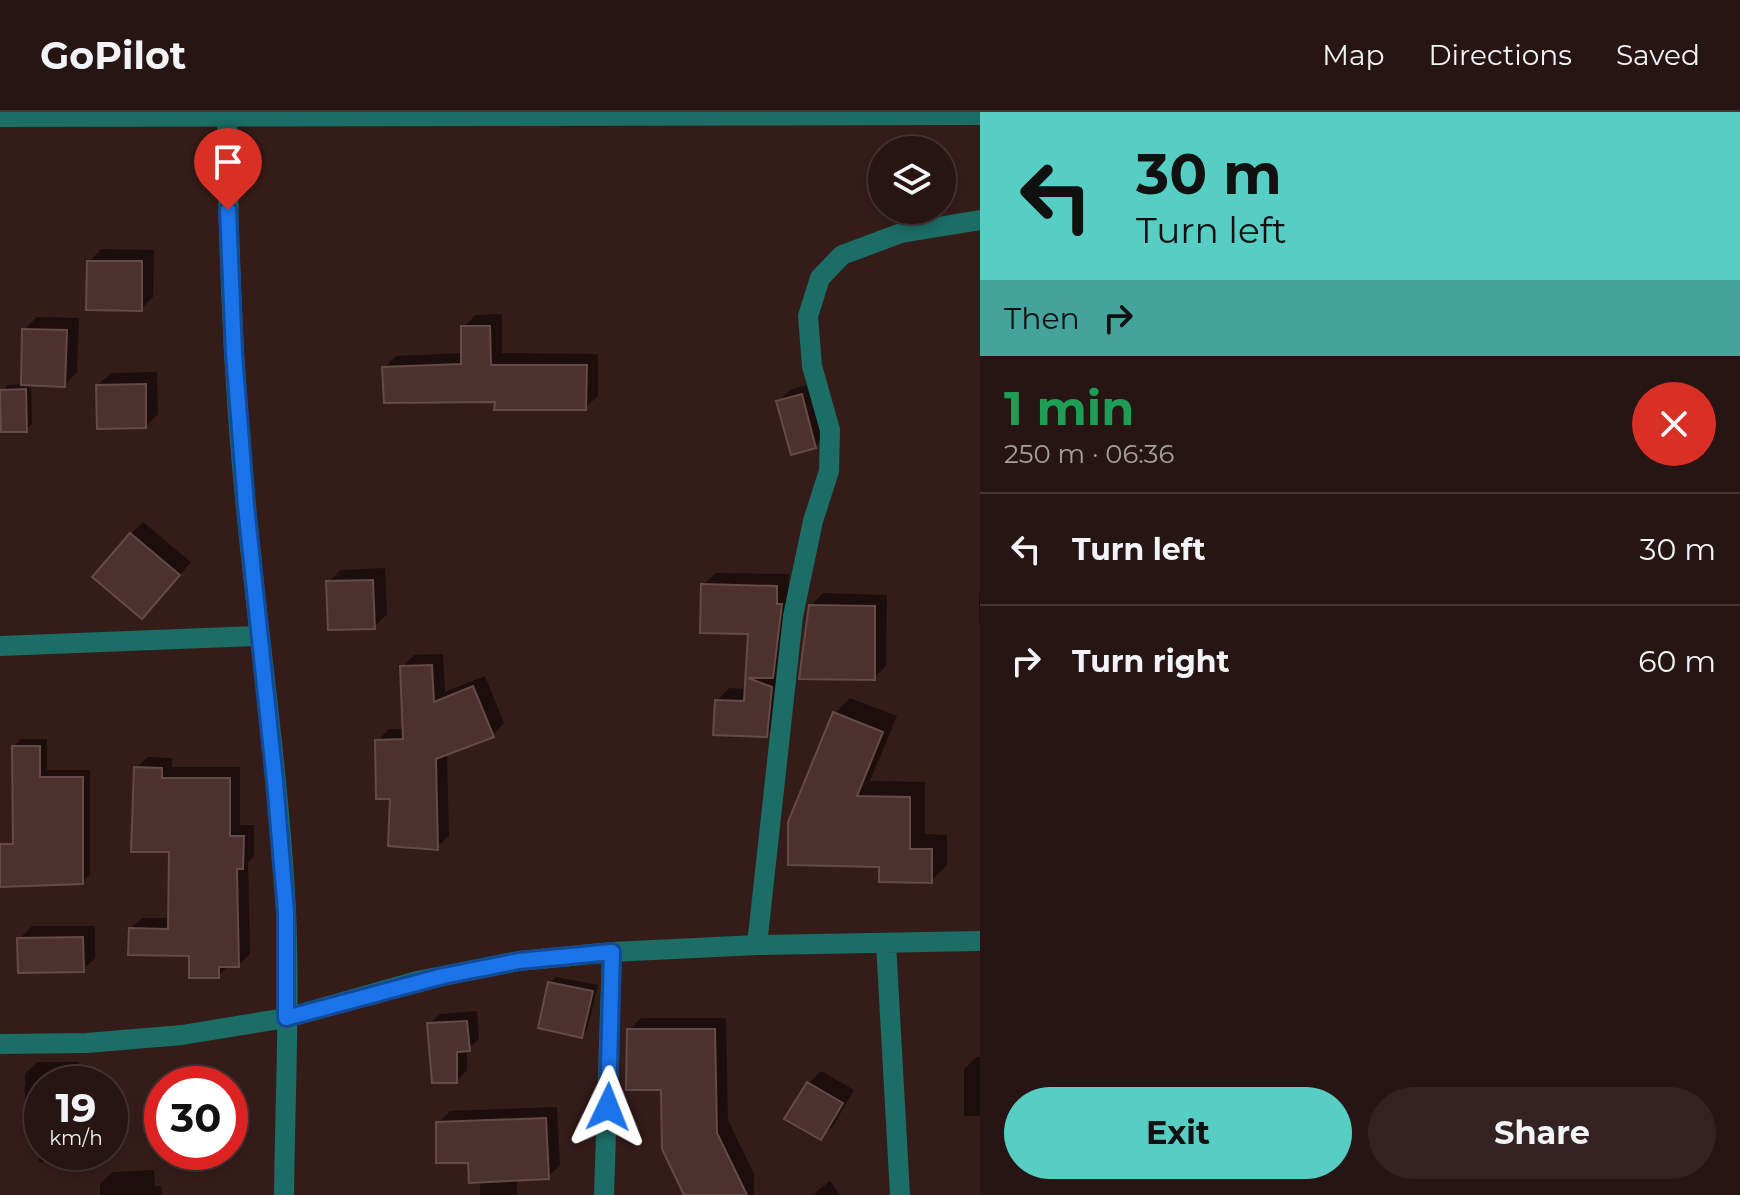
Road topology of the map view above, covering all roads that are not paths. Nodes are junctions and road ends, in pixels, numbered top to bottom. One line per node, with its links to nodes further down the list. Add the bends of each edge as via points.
1 (980, 115): 2 (street)
2 (227, 116): 3 (street); 5 (street, via 234,353)
3 (0, 117)
4 (980, 220): 9 (street, via 901,233 842,255 820,278 808,316 812,366 830,430 829,471 793,616)
5 (259, 636): 6 (street); 11 (street, via 286,912)
6 (0, 646)
7 (980, 941): 8 (street)
8 (886, 943): 9 (street); 15 (street)
9 (757, 945): 10 (street)
10 (612, 952): 11 (street, via 519,961 432,978); 14 (street)
11 (286, 1018): 12 (street, via 182,1035); 13 (street)
12 (0, 1044)
13 (284, 1195)
14 (604, 1195)
15 (900, 1195)

